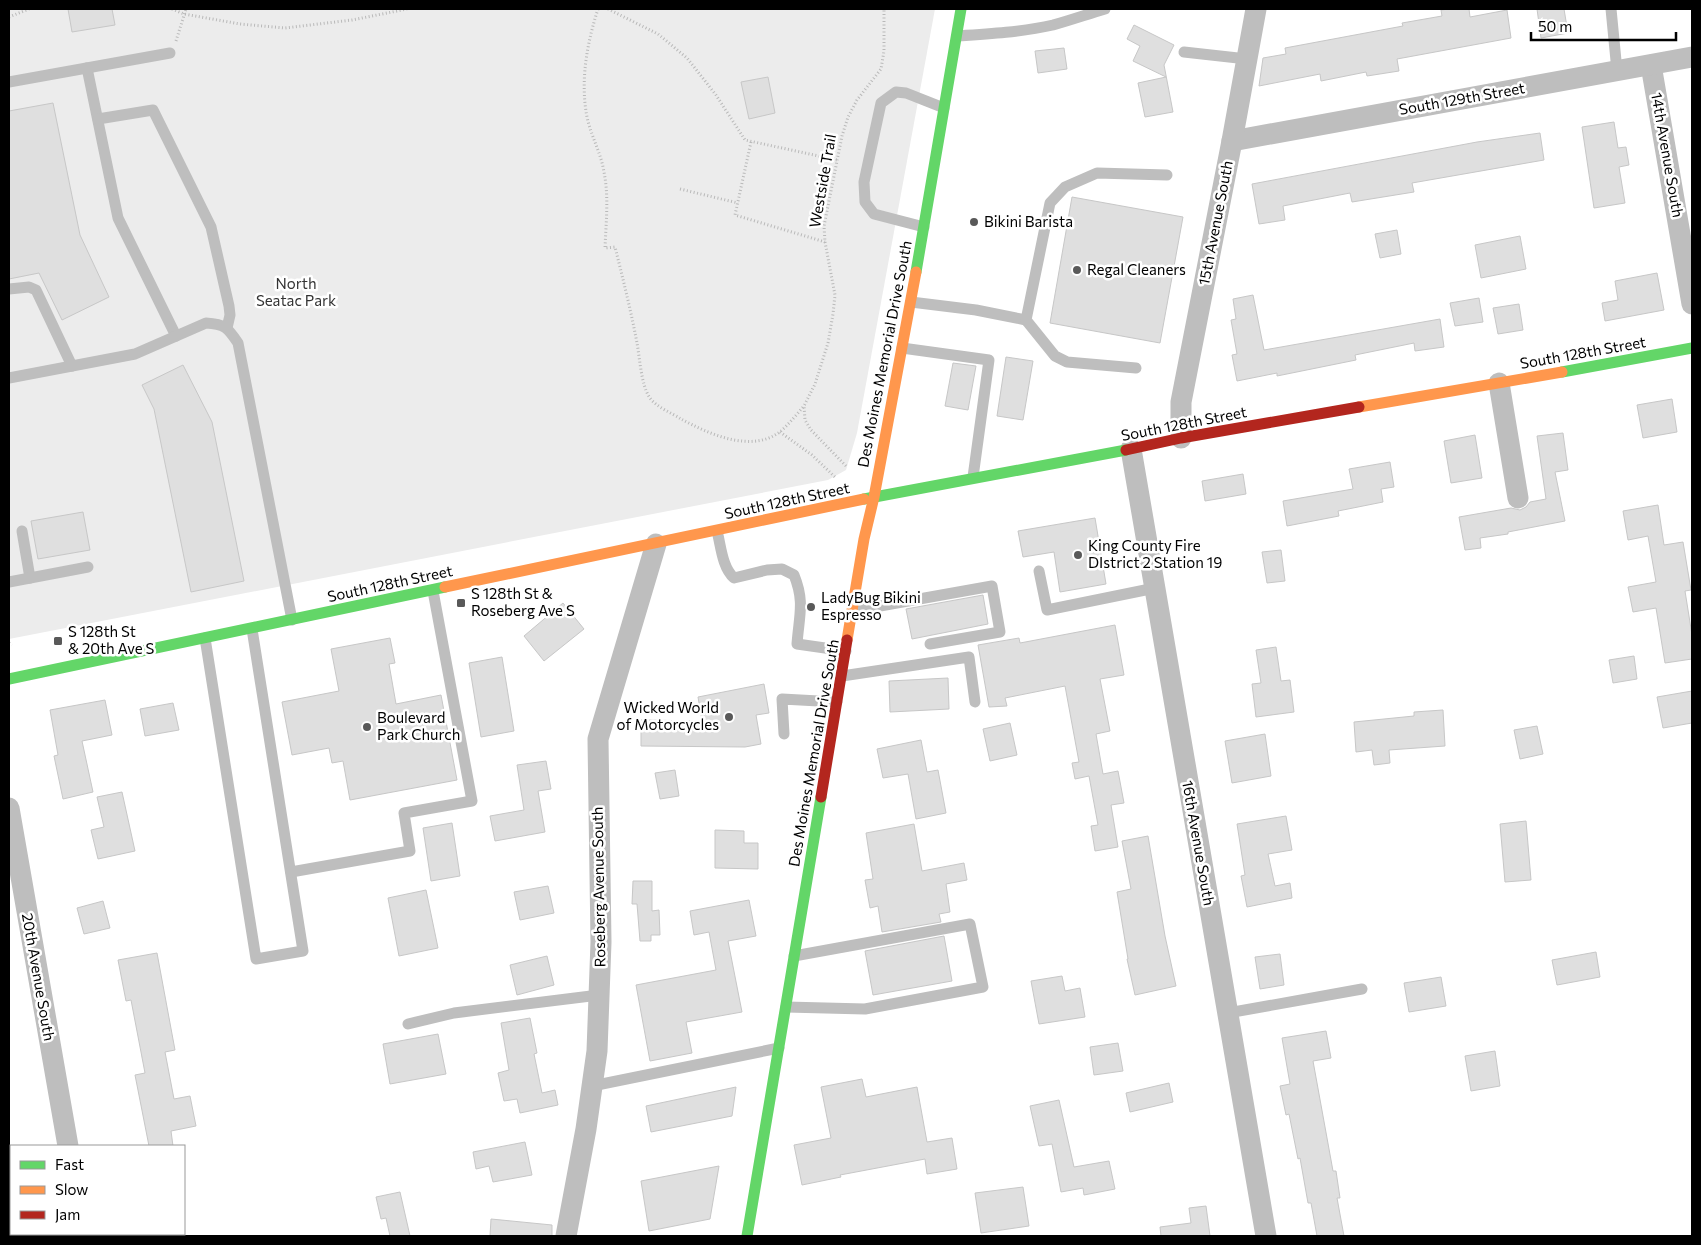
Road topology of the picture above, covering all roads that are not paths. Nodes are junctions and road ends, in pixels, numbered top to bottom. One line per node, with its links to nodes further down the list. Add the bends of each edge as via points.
1 (961, 9): 5 (main road, Des Moines Memorial Drive South)
2 (1105, 9): 5 (lane, via 1051,25)
3 (1256, 9): 9 (street, 15th Avenue South)
4 (1611, 9): 12 (lane)
5 (956, 36): 14 (main road, Des Moines Memorial Drive South)
6 (1184, 52): 9 (lane)
7 (170, 53): 11 (lane)
8 (1692, 57): 10 (street, South 129th Street)
9 (1247, 58): 16 (street, 15th Avenue South)
10 (1651, 65): 12 (street, South 129th Street); 21 (street, 14th Avenue South)
11 (87, 68): 13 (lane); 15 (lane)
12 (1617, 71): 16 (street, South 129th Street)
13 (9, 82)
14 (944, 108): 18 (main road, Des Moines Memorial Drive South); 18 (lane, via 896,92 881,103 864,182 865,202 874,214)
15 (98, 119): 23 (lane, via 153,110 211,227 229,306); 24 (lane, via 118,218)
16 (1232, 141): 31 (street, 15th Avenue South, via 1181,402)
17 (1167, 175): 22 (lane, via 1097,172 1065,187 1050,203)
18 (924, 227): 20 (main road, Des Moines Memorial Drive South)
19 (9, 289): 27 (lane, via 28,287 36,290)
20 (911, 302): 22 (lane); 25 (main road, Des Moines Memorial Drive South)
21 (1692, 304)
22 (1026, 320): 28 (lane, via 1055,356 1067,362)
23 (227, 328): 24 (lane, via 206,323); 46 (lane, via 238,343)
24 (176, 336): 27 (lane, via 135,354)
25 (902, 348): 33 (lane, via 989,360); 34 (main road, Des Moines Memorial Drive South)
26 (1692, 348): 30 (main road, South 128th Street)
27 (72, 366): 29 (lane)
28 (1136, 368)
29 (9, 377)
30 (1499, 383): 31 (main road, South 128th Street); 35 (street)
31 (1181, 438): 32 (main road, South 128th Street)
32 (1131, 450): 33 (main road, South 128th Street); 43 (street, 16th Avenue South)
33 (973, 477): 34 (main road, South 128th Street)
34 (874, 497): 37 (main road, South 128th Street); 45 (main road, Des Moines Memorial Drive South)
35 (1518, 498)
36 (22, 531): 41 (lane)
37 (717, 531): 38 (main road, South 128th Street); 50 (lane, via 724,562 734,578 782,569 794,575 801,602 797,644)
38 (656, 544): 44 (main road, South 128th Street); 60 (street, Roseberg Avenue South, via 598,739)
39 (88, 567): 41 (lane)
40 (1039, 571): 43 (lane, via 1047,610)
41 (30, 578): 42 (lane)
42 (9, 582)
43 (1155, 588): 62 (street, 16th Avenue South)
44 (433, 591): 46 (main road, South 128th Street); 57 (lane, via 472,801 404,813 410,850)
45 (852, 611): 49 (lane, via 992,586 1000,632); 50 (main road, Des Moines Memorial Drive South)
46 (292, 620): 47 (main road, South 128th Street)
47 (252, 629): 48 (main road, South 128th Street); 57 (lane)
48 (205, 638): 52 (main road, South 128th Street); 57 (lane, via 256,959 303,952)
49 (930, 644)
50 (846, 651): 51 (main road, Des Moines Memorial Drive South)
51 (842, 676): 53 (main road, Des Moines Memorial Drive South); 54 (lane, via 969,657)
52 (9, 680)
53 (838, 702): 55 (lane, via 782,699); 58 (main road, Des Moines Memorial Drive South)
54 (975, 702)
55 (784, 734)
56 (9, 808): 66 (street, 20th Avenue South)
57 (291, 872)
58 (794, 956): 61 (main road, Des Moines Memorial Drive South); 61 (lane, via 970,924 983,987 865,1009)
59 (1362, 989): 62 (lane)
60 (599, 995): 63 (lane, via 454,1013); 65 (street, Roseberg Avenue South)
61 (786, 1006): 64 (main road, Des Moines Memorial Drive South)
62 (1228, 1013): 69 (street, 16th Avenue South)
63 (408, 1024)
64 (779, 1048): 65 (lane); 68 (main road, Des Moines Memorial Drive South)
65 (592, 1086): 67 (street, Roseberg Avenue South)
66 (68, 1145)
67 (566, 1236)
68 (747, 1236)
69 (1266, 1236)

